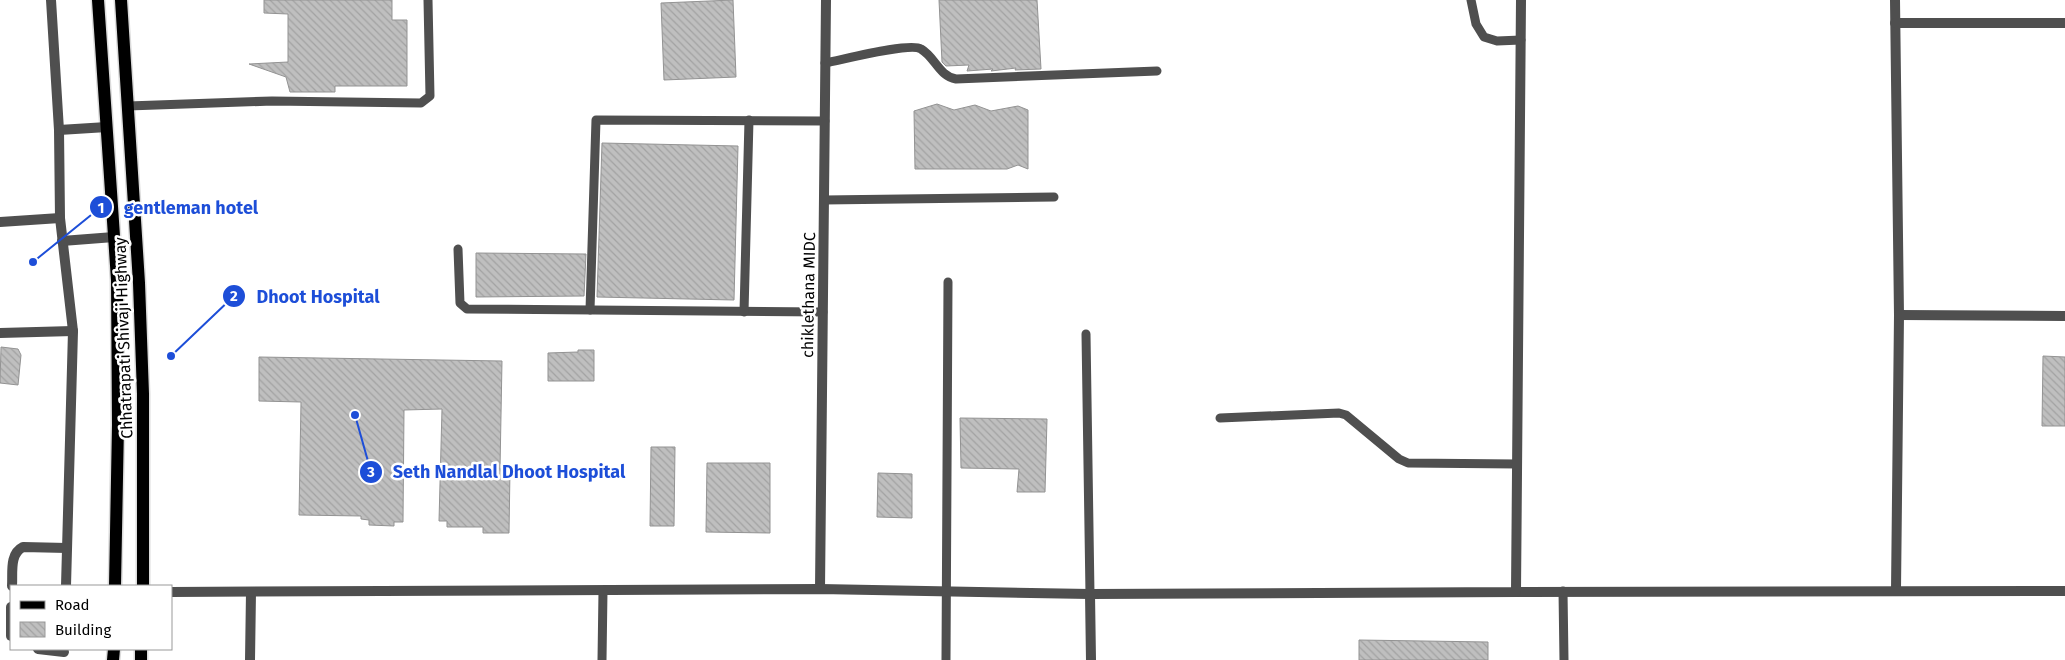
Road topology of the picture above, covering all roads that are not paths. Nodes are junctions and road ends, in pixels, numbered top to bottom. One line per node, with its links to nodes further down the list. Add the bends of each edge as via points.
1 (51, 0): 18 (street)
2 (98, 0): 17 (main road, Chhatrapati Shivaji Highway)
3 (121, 0): 14 (main road, Chhatrapati Shivaji Highway)
4 (428, 0): 14 (lane, via 430,96 421,103 272,101)
5 (826, 0): 12 (street, chiklethana MIDC)
6 (1471, 0): 11 (lane, via 1476,24 1484,37 1498,41)
7 (1521, 0): 11 (street)
8 (1895, 0): 9 (street)
9 (1896, 23): 10 (street); 30 (street)
10 (2065, 23)
11 (1521, 40): 36 (street)
12 (825, 63): 13 (lane, via 912,46 925,52 947,76 956,78); 16 (street, chiklethana MIDC)
13 (1157, 70)
14 (128, 106): 41 (main road, Chhatrapati Shivaji Highway, via 143,385)
15 (749, 120): 16 (lane); 27 (lane, via 596,120); 28 (lane)
16 (825, 121): 20 (street, chiklethana MIDC)
17 (107, 127): 18 (street); 23 (main road, Chhatrapati Shivaji Highway)
18 (59, 130): 21 (street)
19 (1054, 197): 20 (lane)
20 (824, 200): 29 (street, chiklethana MIDC)
21 (60, 218): 22 (street); 24 (street)
22 (0, 222)
23 (114, 238): 24 (street); 40 (main road, Chhatrapati Shivaji Highway, via 118,415)
24 (62, 241): 32 (street)
25 (458, 249): 27 (lane, via 460,302 467,309)
26 (948, 282): 48 (lane)
27 (590, 310): 28 (lane)
28 (744, 312): 29 (lane)
29 (823, 312): 42 (street, chiklethana MIDC)
30 (1899, 315): 31 (street); 43 (street)
31 (2065, 316)
32 (74, 331): 33 (street); 37 (street)
33 (0, 333)
34 (1086, 334): 51 (lane)
35 (1220, 418): 36 (lane, via 1339,413 1408,463)
36 (1517, 464): 49 (street)
37 (67, 548): 38 (street, via 23,547 16,550); 39 (street)
38 (12, 585)
39 (66, 585)
40 (115, 585)
41 (142, 585)
42 (820, 589): 45 (street); 48 (street)
43 (1896, 590): 44 (street); 50 (street)
44 (2065, 590)
45 (603, 591): 47 (street); 55 (lane)
46 (172, 592): 47 (street)
47 (251, 592): 54 (street)
48 (946, 592): 51 (street); 56 (lane)
49 (1516, 592): 50 (street); 51 (street)
50 (1563, 592): 58 (lane)
51 (1090, 594): 57 (street)
52 (43, 650): 53 (street)
53 (64, 654)
54 (250, 660)
55 (602, 660)
56 (946, 660)
57 (1091, 660)
58 (1564, 660)

